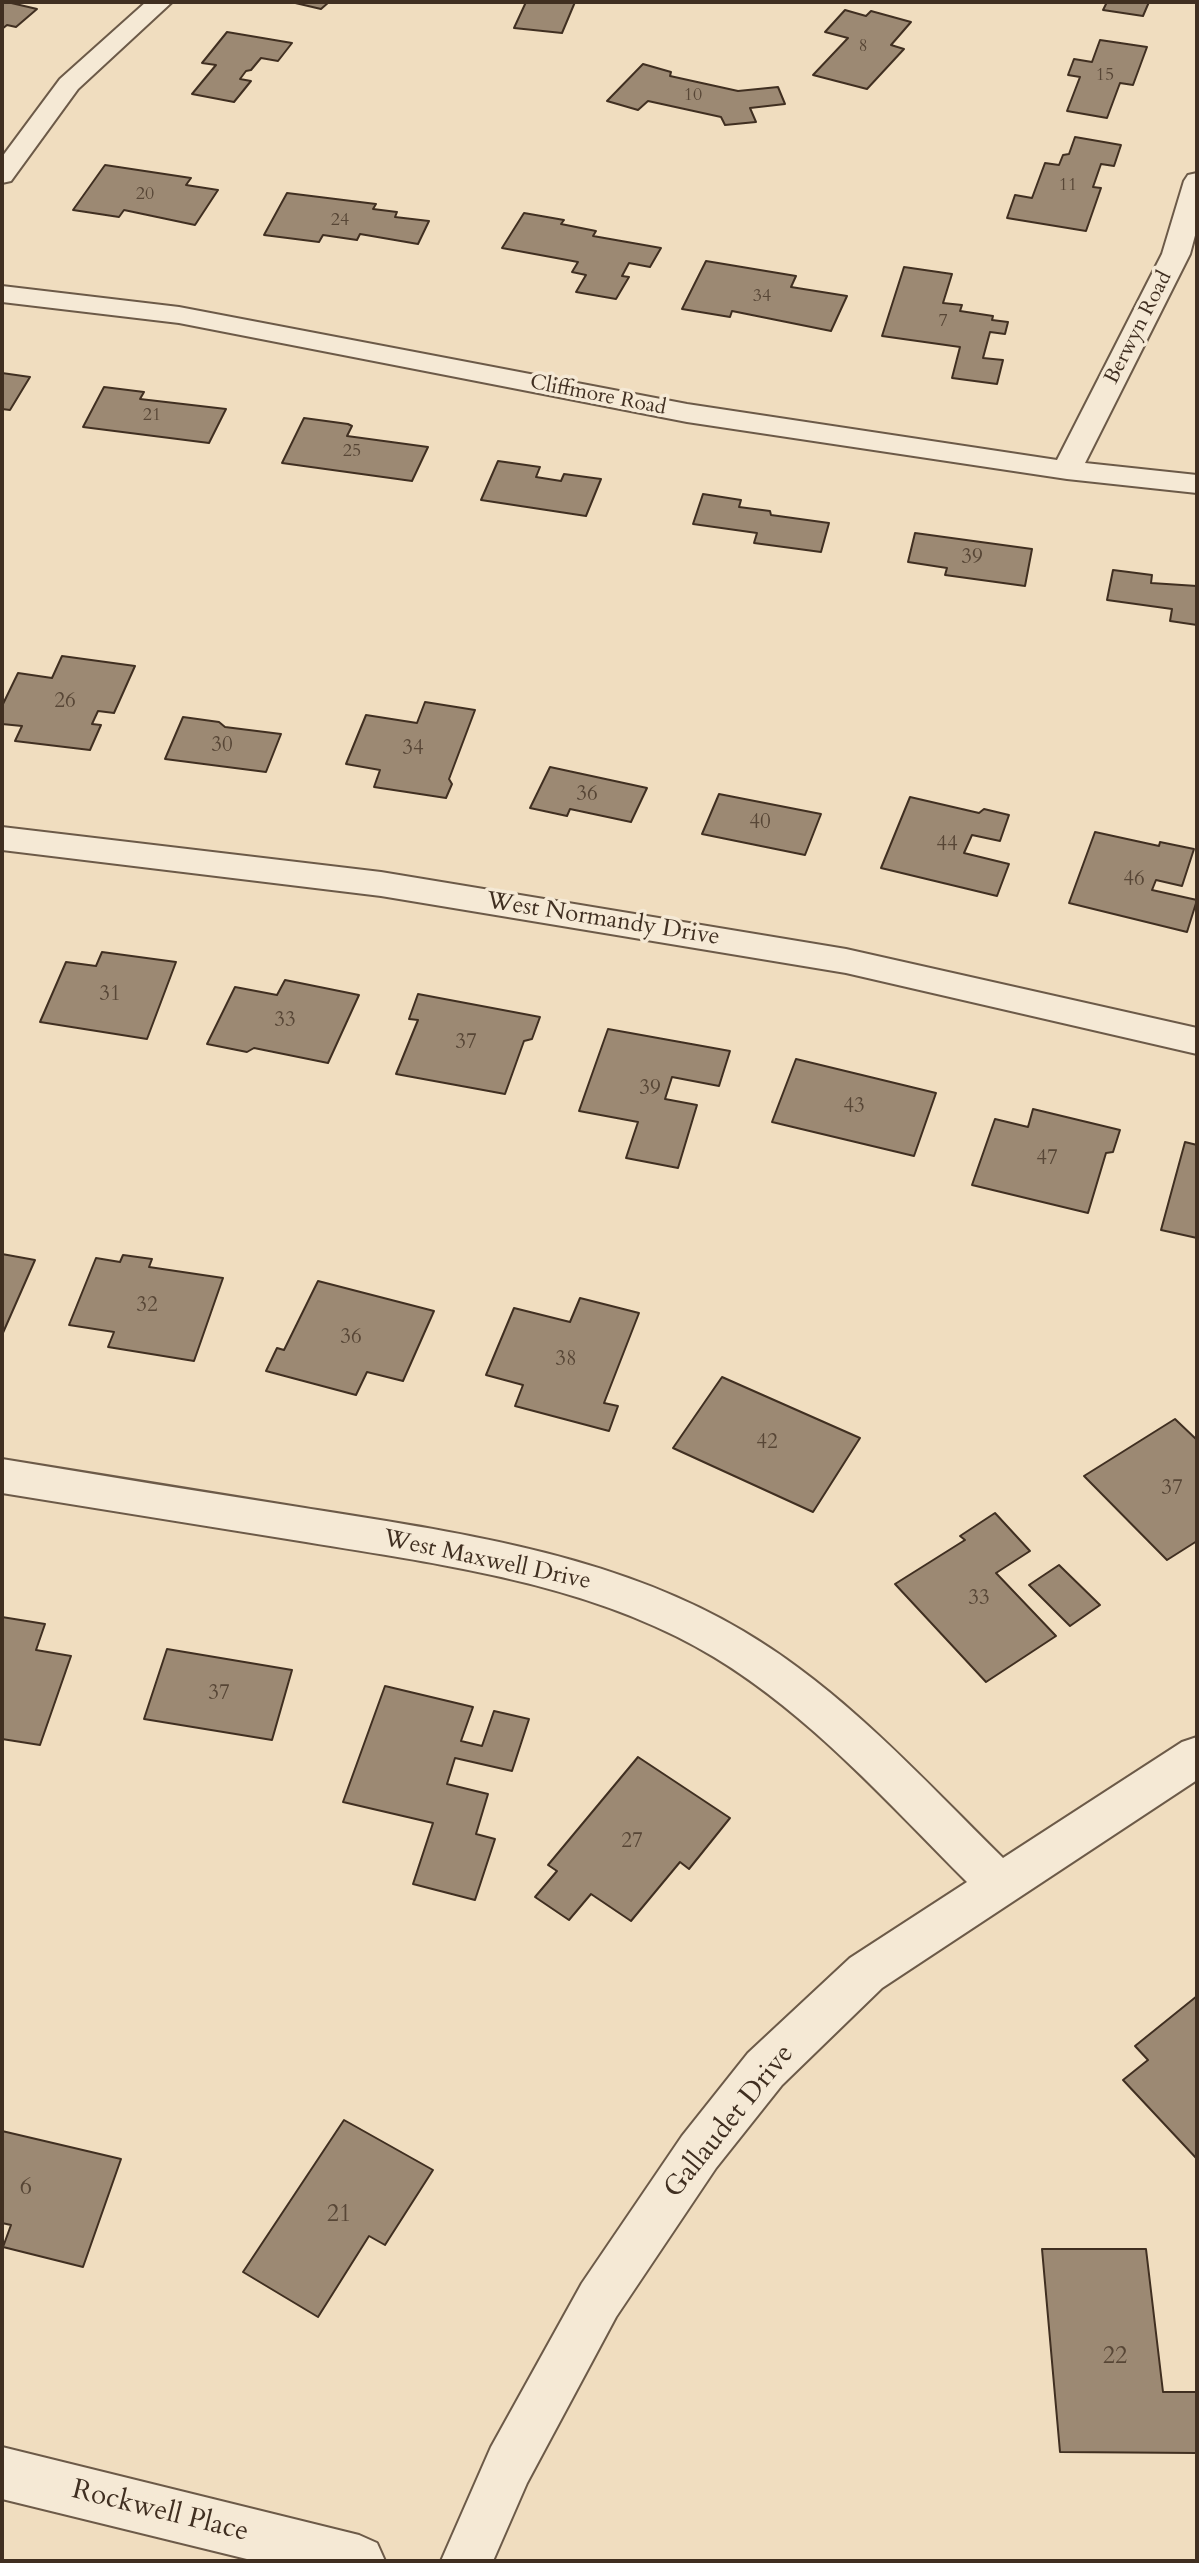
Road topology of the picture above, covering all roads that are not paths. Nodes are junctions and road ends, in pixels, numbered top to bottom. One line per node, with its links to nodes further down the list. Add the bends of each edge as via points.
1 (160, 2): 2 (street, via 69,84)
2 (2, 175)
3 (1197, 181): 5 (street, Berwyn Road, via 1176,254)
4 (2, 294): 5 (street, Cliffmore Road, via 179,315 687,413)
5 (1067, 470): 6 (street, Cliffmore Road)
6 (1197, 484)
7 (2, 838): 8 (street, West Normandy Drive, via 381,884 846,961)
8 (1197, 1041)
9 (2, 1476): 11 (street, West Maxwell Drive, via 466,1552 602,1586 664,1611 728,1644 792,1688 846,1733)
10 (1197, 1756): 11 (street, Gallaudet Drive)
11 (999, 1884): 14 (street, Gallaudet Drive, via 866,1972 765,2069 699,2152 599,2300 509,2465)
12 (2, 2473): 13 (street, Rockwell Place)
13 (359, 2561)
14 (467, 2561)

